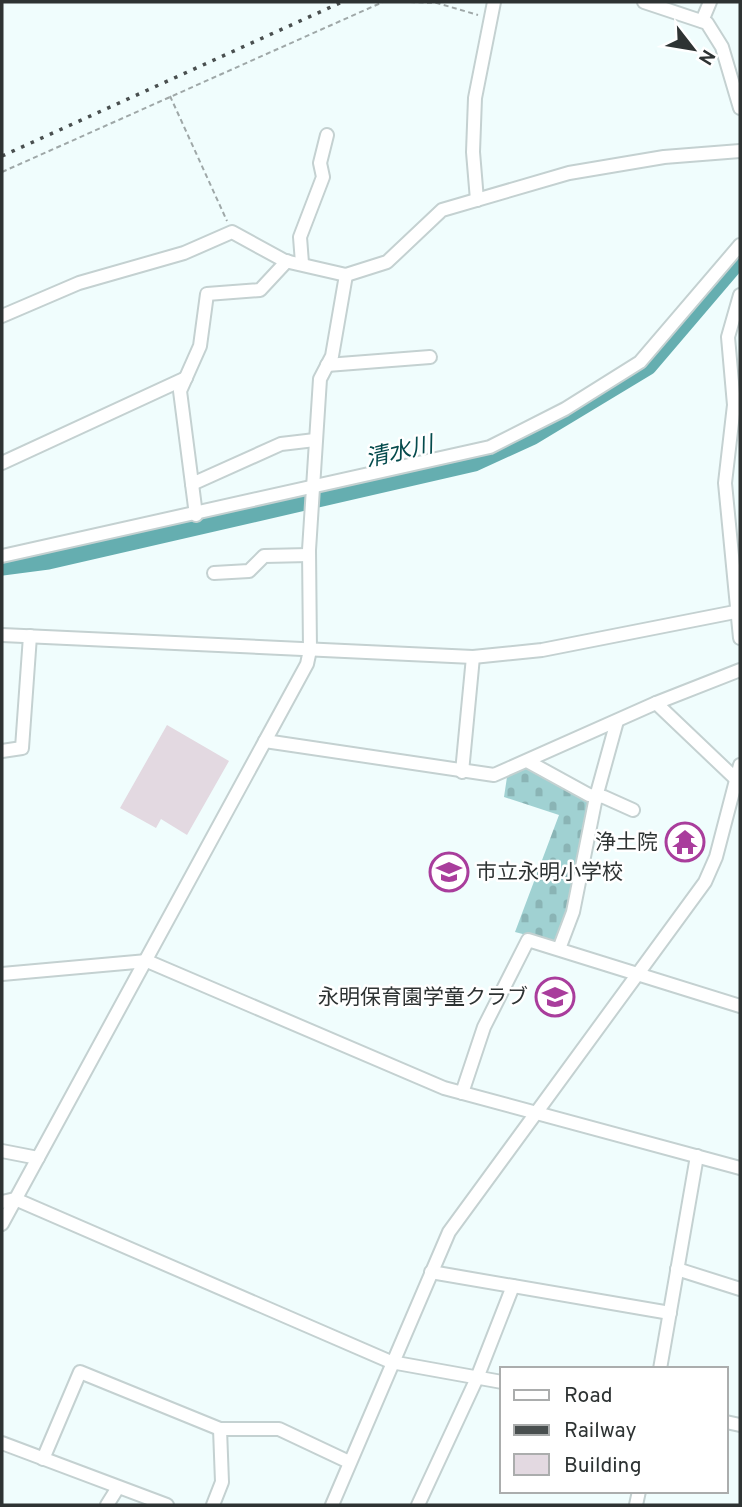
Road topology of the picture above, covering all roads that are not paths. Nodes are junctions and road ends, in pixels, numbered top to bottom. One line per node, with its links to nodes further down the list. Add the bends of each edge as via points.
1 (494, 2): 8 (street, via 475,98)
2 (644, 2): 4 (street)
3 (710, 2): 4 (street)
4 (702, 21): 5 (street, via 716,33)
5 (740, 108)
6 (327, 135): 11 (street, via 320,163 323,177 300,236)
7 (740, 151): 8 (street, via 664,157 569,173)
8 (477, 200): 12 (street, via 442,210 387,262)
9 (740, 245): 22 (street, via 645,358 565,408 491,447)
10 (287, 261): 11 (street); 14 (street, via 232,232 184,253 79,283); 18 (street, via 260,290 207,294 200,346)
11 (302, 263): 12 (street)
12 (346, 275): 17 (street)
13 (740, 295): 16 (street, via 730,326)
14 (2, 316)
15 (430, 357): 17 (street)
16 (735, 361): 27 (street, via 725,483)
17 (327, 365): 19 (street, via 320,379)
18 (186, 378): 20 (street); 21 (street, via 180,391)
19 (316, 440): 21 (street, via 281,444); 22 (street)
20 (2, 463)
21 (192, 484): 23 (street)
22 (312, 488): 23 (street); 24 (street)
23 (196, 515): 25 (street)
24 (309, 555): 26 (street, via 264,556 249,570); 31 (street)
25 (2, 556)
26 (214, 573)
27 (738, 610): 30 (street); 32 (street, via 542,649)
28 (2, 635): 29 (street)
29 (30, 636): 31 (street); 37 (street, via 22,748)
30 (740, 638)
31 (310, 650): 32 (street); 36 (street, via 307,664)
32 (473, 657): 40 (street)
33 (740, 670): 34 (street)
34 (656, 703): 35 (street); 41 (street)
35 (617, 721): 38 (street); 42 (street)
36 (265, 741): 40 (street); 45 (street)
37 (2, 751)
38 (527, 761): 40 (street, via 494,775); 42 (street)
39 (740, 765): 41 (street)
40 (462, 772)
41 (738, 782): 46 (street, via 705,883)
42 (596, 797): 43 (street); 44 (street, via 573,912)
43 (633, 810)
44 (559, 949): 46 (street); 49 (street, via 528,940 484,1027)
45 (148, 961): 47 (street); 49 (street); 53 (street)
46 (639, 973): 48 (street); 50 (street)
47 (2, 974)
48 (740, 1006)
49 (461, 1093): 50 (street)
50 (534, 1114): 52 (street); 59 (street, via 449,1232)
51 (2, 1151): 53 (street)
52 (697, 1156): 54 (street); 58 (street)
53 (38, 1158): 55 (street)
54 (740, 1168)
55 (15, 1199): 56 (street); 57 (street); 63 (street)
56 (2, 1202)
57 (2, 1224)
58 (677, 1269): 61 (street); 62 (street)
59 (431, 1272): 60 (street); 63 (street)
60 (513, 1286): 62 (street); 65 (street)
61 (740, 1289)
62 (670, 1313): 64 (street)
63 (391, 1362): 65 (street); 70 (street)
64 (660, 1367)
65 (477, 1378): 66 (street); 76 (street)
66 (500, 1382)
67 (220, 1429): 69 (street, via 80,1372); 70 (street, via 279,1429); 74 (street, via 222,1482)
68 (2, 1443): 69 (street)
69 (43, 1459): 71 (street)
70 (349, 1462): 75 (street)
71 (117, 1489): 72 (street); 73 (street)
72 (107, 1505)
73 (167, 1505)
74 (213, 1505)
75 (332, 1505)
76 (418, 1505)

